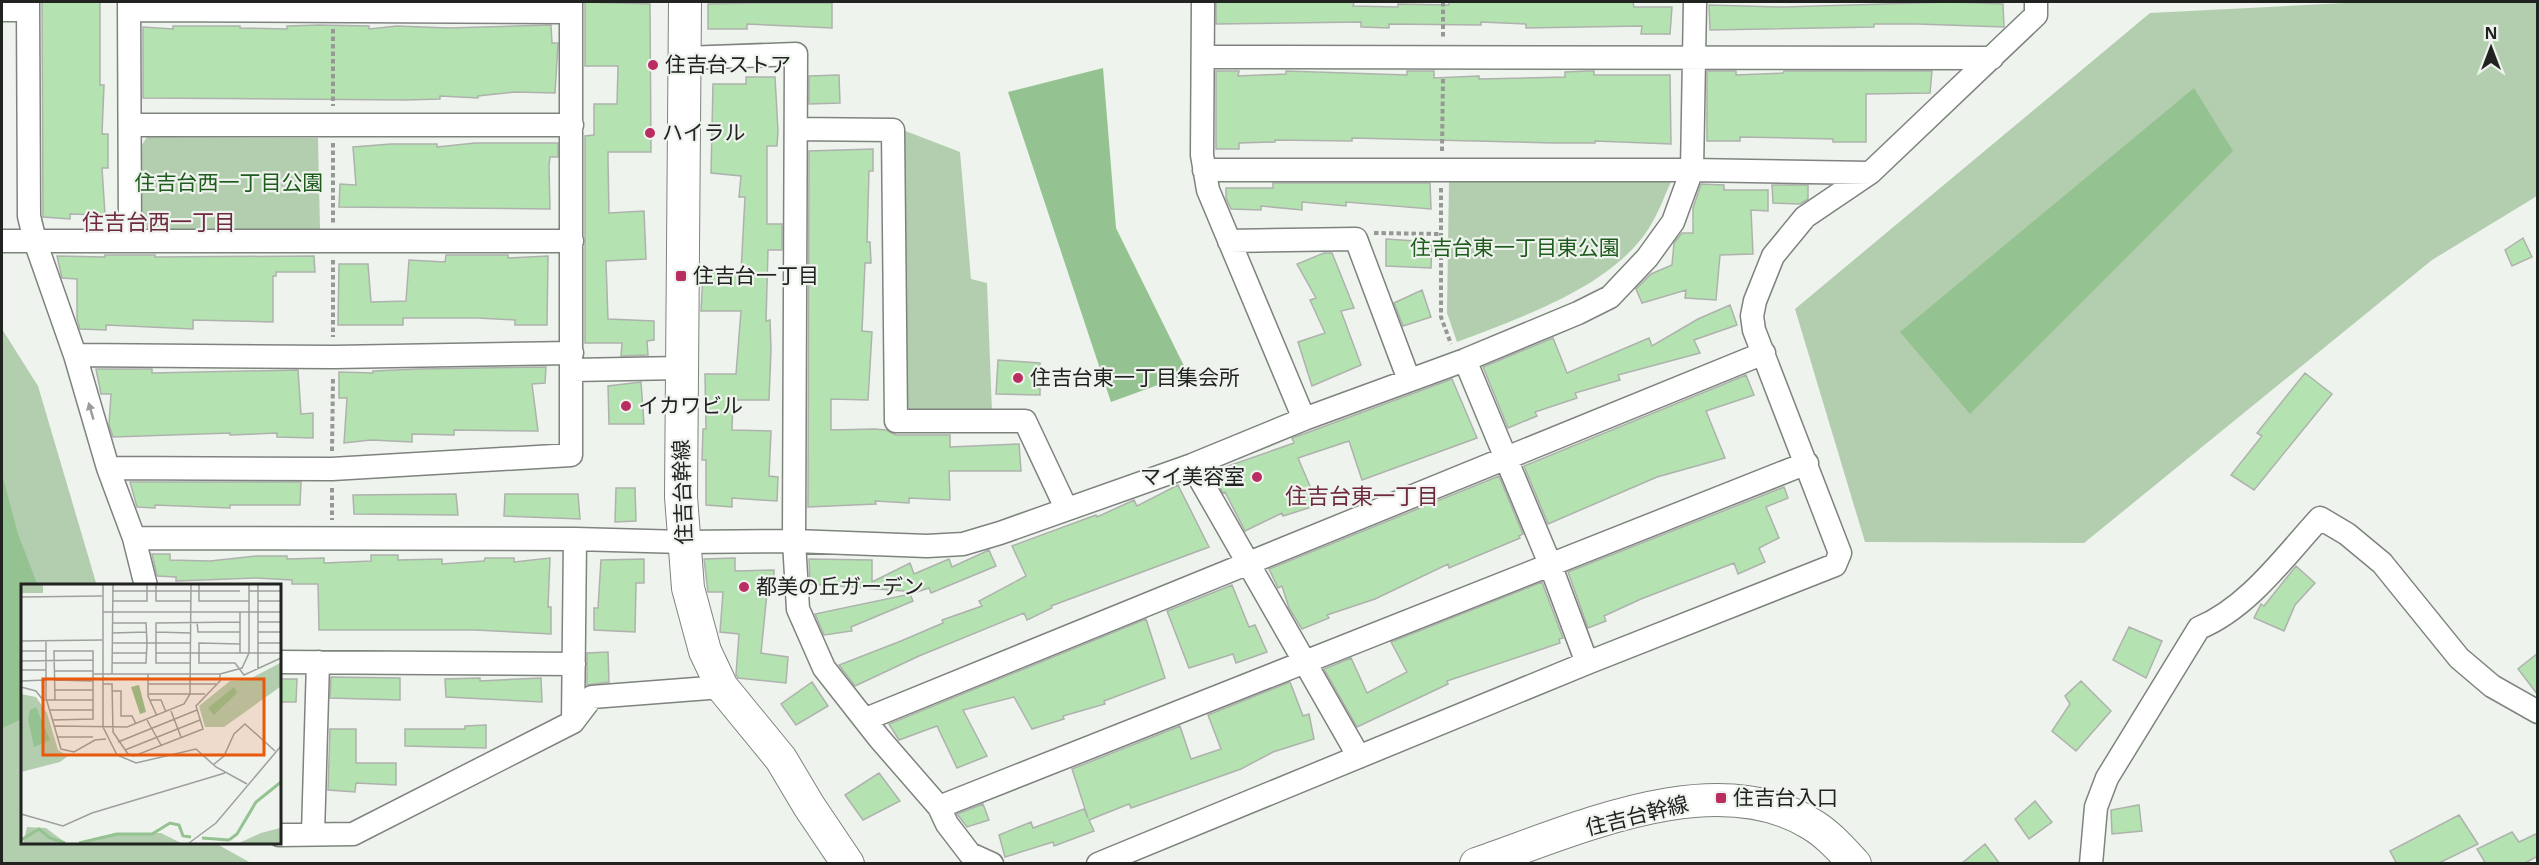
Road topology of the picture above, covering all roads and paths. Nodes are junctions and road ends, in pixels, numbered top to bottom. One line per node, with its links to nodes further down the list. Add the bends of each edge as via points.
1 (685, 2): 14 (street, 住吉台幹線)
2 (1203, 2): 10 (street)
3 (1443, 2): 11 (path)
4 (1695, 2): 12 (street)
5 (2036, 2): 13 (street, via 2036,15)
6 (28, 6): 9 (street); 27 (street, via 29,216)
7 (129, 6): 8 (street); 15 (street)
8 (571, 7): 16 (street)
9 (2, 10)
10 (1203, 57): 11 (street); 18 (street)
11 (1444, 57): 12 (street); 19 (path)
12 (1694, 57): 13 (street); 20 (street)
13 (1992, 57): 21 (street)
14 (683, 58): 17 (street, via 796,54); 33 (street, 住吉台幹線)
15 (130, 125): 16 (street); 24 (street)
16 (572, 125): 25 (street)
17 (797, 129): 41 (street, via 893,130 896,421 1025,421); 45 (street)
18 (1204, 170): 19 (street); 28 (street)
19 (1441, 170): 20 (street); 22 (path)
20 (1692, 170): 21 (street); 32 (street, via 1673,222 1647,258 1610,297)
21 (1870, 173): 29 (street, via 1805,217 1773,256 1752,316)
22 (1441, 234): 23 (path, via 1372,232); 32 (path, via 1441,317)
23 (1356, 238): 28 (street); 34 (street)
24 (130, 239): 25 (street); 27 (street)
25 (572, 240): 31 (street)
26 (2, 241): 27 (street)
27 (35, 241): 30 (street)
28 (1229, 241): 35 (street)
29 (1764, 353): 36 (street); 37 (street)
30 (75, 355): 31 (street); 39 (street, one-way to 30)
31 (572, 361): 33 (street); 40 (street, via 572,455)
32 (1461, 361): 34 (street); 36 (street)
33 (681, 368): 46 (street, 住吉台幹線)
34 (1409, 380): 35 (street)
35 (1304, 418): 38 (street)
36 (1506, 458): 47 (street); 48 (street)
37 (1807, 463): 48 (street); 53 (street, via 1840,553 1835,565)
38 (1192, 465): 41 (street); 47 (street)
39 (108, 468): 40 (street); 42 (street)
40 (332, 469): 43 (path)
41 (1066, 508): 45 (street, via 963,544)
42 (134, 538): 43 (street); 49 (street)
43 (333, 538): 44 (street)
44 (574, 538): 46 (street); 54 (street)
45 (794, 541): 46 (street); 57 (street, via 798,609 825,669)
46 (683, 542): 55 (street, 住吉台幹線, via 688,588 705,651)
47 (1247, 564): 52 (street); 57 (street)
48 (1550, 564): 52 (street); 53 (street)
49 (146, 584)
50 (280, 662): 51 (street)
51 (318, 662): 54 (street); 61 (street)
52 (1307, 662): 59 (street); 60 (street)
53 (1587, 663): 59 (street)
54 (574, 664): 58 (street)
55 (722, 687): 58 (street, via 592,697); 63 (street, 住吉台幹線, via 781,759)
56 (2538, 712): 68 (street, via 2492,686 2458,658 2382,563 2320,518 2242,602 2199,628 2107,778 2096,807)
57 (866, 718): 60 (street)
58 (573, 722): 61 (street, via 353,834)
59 (1359, 757): 65 (street)
60 (939, 807): 64 (street, via 970,854)
61 (313, 834): 62 (street)
62 (280, 835)
63 (848, 864)
64 (992, 864)
65 (1098, 864)
66 (1476, 864): 67 (street, 住吉台幹線, via 1635,812 1711,799 1754,803 1810,823 1831,838)
67 (1855, 864)
68 (2091, 864)

